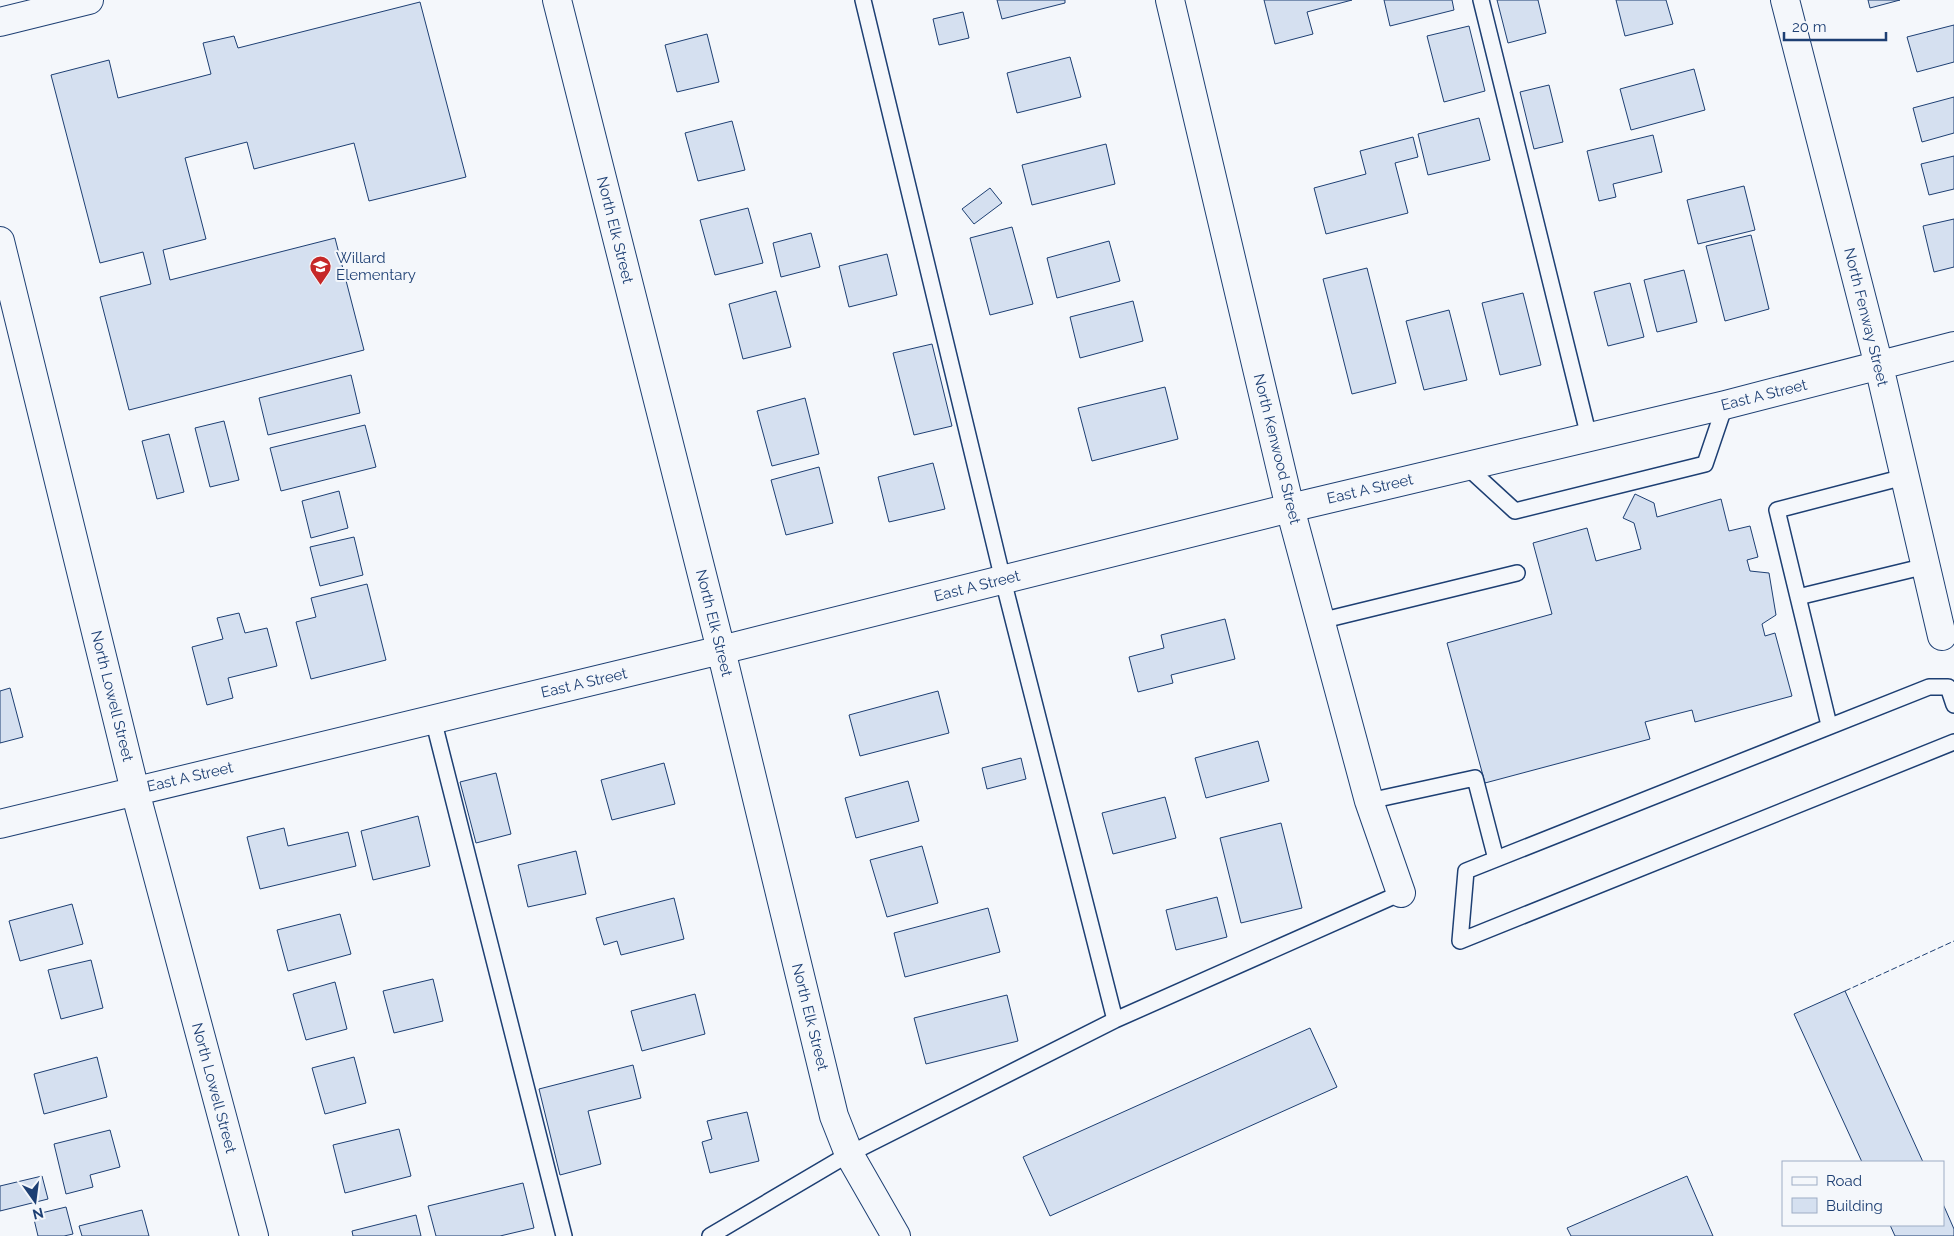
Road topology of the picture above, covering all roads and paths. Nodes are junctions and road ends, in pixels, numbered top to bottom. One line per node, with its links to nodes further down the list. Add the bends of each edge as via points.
1 (89, 0): 7 (street)
2 (557, 0): 22 (street, North Elk Street)
3 (863, 0): 18 (lane)
4 (1170, 0): 15 (street, North Kenwood Street)
5 (1481, 0): 12 (lane)
6 (1785, 0): 10 (street, North Fenway Street)
7 (0, 22)
8 (0, 241): 27 (street, North Lowell Street)
9 (1954, 346): 10 (street, East A Street)
10 (1879, 366): 11 (street, East A Street); 14 (street, North Fenway Street)
11 (1725, 405): 12 (street, East A Street); 13 (lane, via 1705,464 1515,511)
12 (1589, 437): 13 (street, East A Street)
13 (1466, 466): 15 (street, East A Street)
14 (1904, 477): 16 (street, North Fenway Street); 19 (lane, via 1777,510)
15 (1290, 508): 18 (street, East A Street); 20 (street, North Kenwood Street)
16 (1926, 566): 19 (lane); 21 (street, North Fenway Street)
17 (1517, 573): 20 (lane)
18 (1002, 580): 22 (street, East A Street); 32 (lane)
19 (1798, 597): 25 (lane)
20 (1320, 622): 28 (street, North Kenwood Street)
21 (1942, 636)
22 (722, 650): 24 (street, East A Street); 33 (street, North Elk Street, via 834,1116)
23 (1954, 705): 25 (lane, via 1948,688 1929,687)
24 (434, 719): 27 (street, East A Street); 35 (lane)
25 (1829, 725): 30 (lane)
26 (1954, 742): 30 (lane, via 1460,942 1466,871)
27 (135, 791): 29 (street, East A Street); 34 (street, North Lowell Street)
28 (1370, 801): 30 (lane, via 1475,778); 31 (street, North Kenwood Street)
29 (0, 824)
30 (1496, 859)
31 (1401, 893): 32 (lane)
32 (1115, 1020): 33 (lane)
33 (849, 1154): 36 (lane); 37 (street, North Elk Street)
34 (254, 1236)
35 (564, 1236)
36 (710, 1236)
37 (896, 1236)

